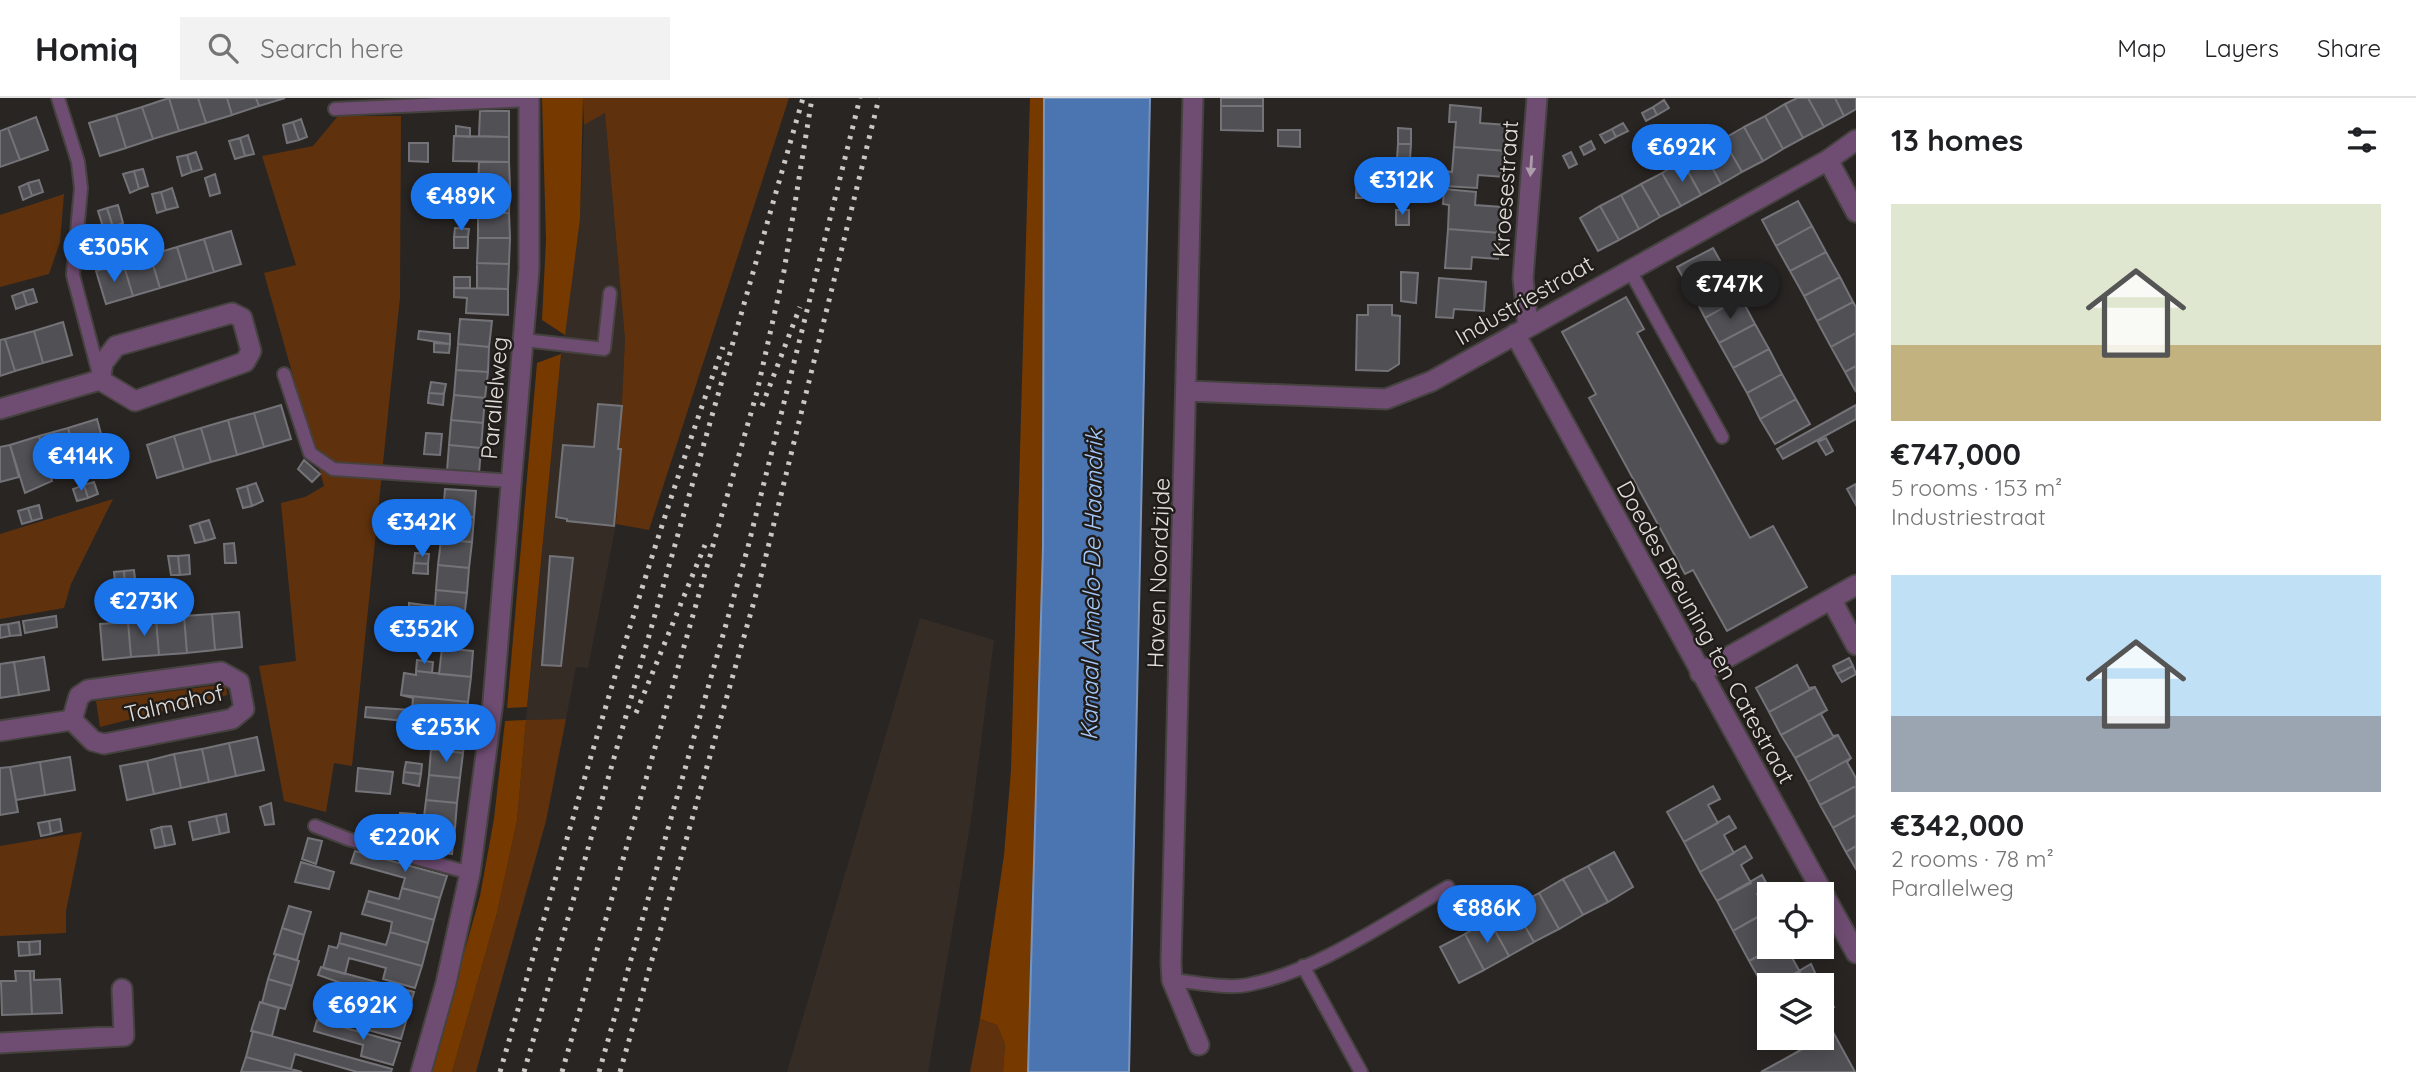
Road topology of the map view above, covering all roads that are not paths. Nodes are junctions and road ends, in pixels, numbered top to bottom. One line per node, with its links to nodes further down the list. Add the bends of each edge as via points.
1 (58, 98): 14 (lane, via 78,162 81,188 73,275)
2 (1193, 98): 15 (street, Haven Noordzijde)
3 (1537, 98): 11 (street, Kroesestraat, one-way to 11)
4 (529, 99): 5 (lane); 12 (street, Parallelweg, via 530,269)
5 (335, 109)
6 (1856, 140): 7 (street, Industriestraat)
7 (1828, 160): 8 (street); 9 (street, Industriestraat)
8 (1856, 212)
9 (1629, 269): 11 (street, Industriestraat); 17 (lane)
10 (610, 293): 12 (lane, via 604,349)
11 (1521, 330): 15 (street, Industriestraat, via 1432,381 1386,399); 22 (street, Doedes Breuning ten Catestraat)
12 (524, 340): 18 (street, Parallelweg)
13 (284, 374): 18 (lane, via 310,453 333,469)
14 (100, 380): 14 (street, via 135,401 233,368 246,362 251,351 242,318 232,313 116,346 103,363); 16 (street)
15 (1188, 391): 30 (street, Haven Noordzijde)
16 (0, 409)
17 (1722, 438)
18 (512, 481): 26 (street, Parallelweg, via 493,702)
19 (1856, 585): 20 (street)
20 (1831, 599): 21 (street); 22 (street)
21 (1856, 645)
22 (1700, 673): 28 (street, Doedes Breuning ten Catestraat)
23 (72, 720): 23 (street, Talmahof, via 93,741 104,744 232,719 244,709 239,682 221,672 88,690 79,696); 24 (street)
24 (0, 731)
25 (315, 826): 26 (lane)
26 (470, 873): 34 (street, Parallelweg)
27 (1448, 887): 29 (lane)
28 (1856, 953)
29 (1303, 965): 30 (lane, via 1245,986); 35 (lane)
30 (1172, 980): 33 (street, Haven Noordzijde)
31 (122, 989): 32 (street, via 124,1036)
32 (0, 1044)
33 (1199, 1045)
34 (421, 1072)
35 (1361, 1072)

